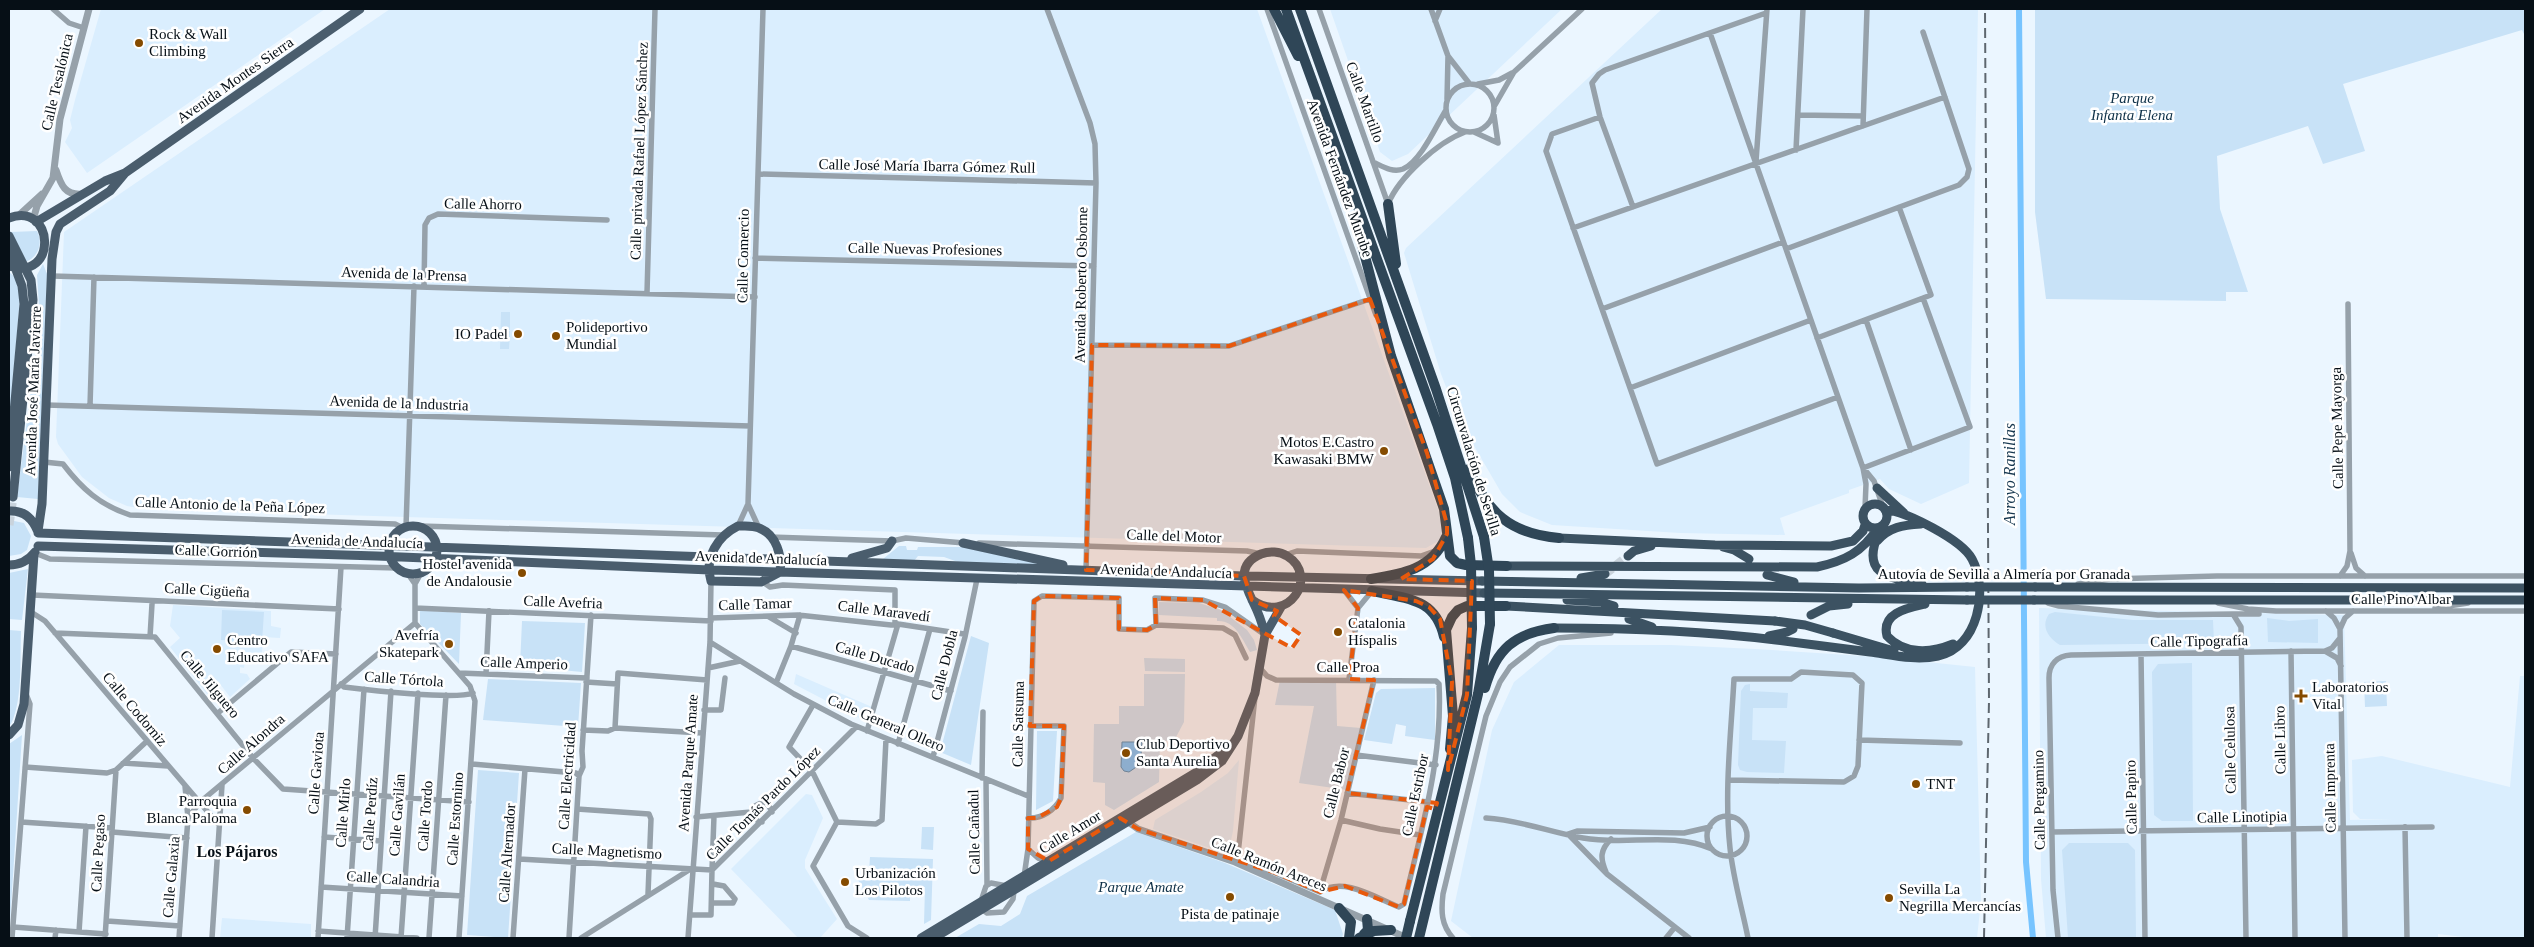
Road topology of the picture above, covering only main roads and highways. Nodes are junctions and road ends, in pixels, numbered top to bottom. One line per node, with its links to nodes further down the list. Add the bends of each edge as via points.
1 (360, 9): 6 (main road, Avenida Montes Sierra)
2 (1274, 9): 5 (highway)
3 (1286, 9): 5 (highway, Circunvalación de Sevilla)
4 (1300, 9): 18 (highway, Circunvalación de Sevilla)
5 (1310, 76): 7 (highway, Circunvalación de Sevilla)
6 (126, 173): 10 (main road, Avenida Montes Sierra); 12 (main road, Avenida Montes Sierra, via 110,191 63,222)
7 (1348, 185): 31 (highway, via 1391,356 1438,486 1448,524); 85 (highway, Circunvalación de Sevilla, bridge, via 1437,424 1455,478 1468,538 1472,628 1467,696)
8 (1388, 204): 18 (highway)
9 (13, 217): 10 (main road)
10 (34, 221): 14 (main road, Avenida José María Javierre, via 44,232)
11 (9, 236): 15 (main road)
12 (55, 236): 14 (main road, Avenida Montes Sierra); 16 (main road)
13 (9, 251): 15 (main road)
14 (42, 253): 15 (main road); 16 (main road, Avenida José María Javierre); 17 (main road)
15 (17, 268): 17 (main road, Avenida José María Javierre); 20 (main road, Avenida José María Javierre, via 24,304)
16 (52, 276): 30 (main road, Avenida José María Javierre, via 42,507)
17 (31, 280): 22 (main road, Avenida José María Javierre, via 33,317)
18 (1400, 287): 19 (highway, Circunvalación de Sevilla)
19 (1436, 390): 32 (highway, via 1485,500 1518,530); 87 (highway, Circunvalación de Sevilla, bridge, via 1484,537 1489,570 1490,624 1478,694)
20 (9, 467)
21 (1877, 488): 25 (highway)
22 (13, 497)
23 (1884, 509): 25 (highway); 27 (highway, via 1872,504 1865,508 1862,517); 29 (highway, via 1887,517)
24 (9, 511): 30 (main road, via 29,517)
25 (1904, 514): 26 (highway)
26 (1921, 524): 28 (highway); 82 (highway, via 1957,541 1972,559 1977,577 1978,608 1975,622)
27 (1866, 525): 29 (highway, via 1871,528); 38 (highway, via 1859,536 1844,545)
28 (1900, 525): 29 (highway); 39 (highway, via 1884,532)
29 (1881, 526): 39 (highway); 49 (highway, via 1854,556 1817,567)
30 (38, 532): 36 (main road, Avenida de Andalucía); 40 (main road, Avenida José María Javierre)
31 (1447, 534): 49 (highway, via 1450,556 1457,563); 57 (highway, via 1433,559 1418,568 1400,575)
32 (1559, 538): 35 (highway)
33 (892, 541): 47 (main road, via 887,548 876,553)
34 (963, 543): 51 (main road)
35 (1661, 543): 38 (highway); 43 (highway)
36 (390, 544): 37 (main road, Avenida de Andalucía); 37 (main road, via 404,527 420,526 428,530); 41 (main road)
37 (437, 545): 42 (main road, Avenida de Andalucía); 44 (main road)
38 (1715, 545): 46 (highway, via 1734,550)
39 (1874, 545): 62 (highway, via 1874,564 1890,578)
40 (35, 551): 41 (main road, Avenida de Andalucía); 48 (main road, via 19,565); 84 (main road, Avenida José María Javierre, via 26,692 18,725)
41 (390, 556): 44 (main road, Avenida de Andalucía); 44 (main road, via 397,568 408,574 421,573)
42 (712, 556): 45 (main road, Avenida de Andalucía); 45 (main road, via 715,544 738,526 759,528 778,547); 50 (main road)
43 (1628, 556)
44 (436, 558): 50 (main road, Avenida de Andalucía)
45 (781, 558): 47 (main road, Avenida de Andalucía); 52 (main road)
46 (1749, 559)
47 (841, 561): 51 (main road, Avenida de Andalucía)
48 (9, 566)
49 (1507, 566)
50 (710, 570): 52 (main road, Avenida de Andalucía); 52 (main road, via 712,585 725,581 763,582)
51 (1086, 570): 55 (main road, Avenida de Andalucía)
52 (780, 572): 60 (main road, Avenida de Andalucía)
53 (1605, 574): 59 (highway)
54 (1767, 575): 61 (highway, via 1791,582)
55 (1244, 576): 56 (main road, Avenida de Andalucía); 56 (main road, via 1252,560 1272,552 1286,555 1298,569); 60 (main road)
56 (1300, 577): 57 (main road, Avenida de Andalucía); 64 (main road)
57 (1371, 579): 58 (main road, Avenida de Andalucía)
58 (1482, 581): 59 (highway, Autovía de Sevilla a Almería por Granada)
59 (1527, 582): 61 (highway, Autovía de Sevilla a Almería por Granada)
60 (1245, 587): 64 (main road, Avenida de Andalucía); 68 (main road, Calle Amor)
61 (1859, 588): 62 (highway, Autovía de Sevilla a Almería por Granada)
62 (1944, 588): 63 (highway, Autovía de Sevilla a Almería por Granada, bridge)
63 (2525, 588)
64 (1299, 589): 65 (main road, Avenida de Andalucía); 74 (main road, via 1291,601)
65 (1372, 591): 66 (main road, Avenida de Andalucía); 83 (highway, via 1429,607 1440,619)
66 (1484, 593): 67 (highway, Autovía de Sevilla a Almería por Granada)
67 (1505, 593): 69 (highway, Autovía de Sevilla a Almería por Granada); 73 (highway)
68 (1252, 600): 74 (main road, via 1269,608); 80 (main road, Calle Amor)
69 (1923, 600): 70 (highway, Autovía de Sevilla a Almería por Granada); 75 (highway, via 1829,606)
70 (1948, 600): 71 (highway, Autovía de Sevilla a Almería por Granada, bridge); 82 (highway, via 1898,613 1886,622 1887,636 1914,651 1934,650)
71 (2525, 600)
72 (1506, 606): 82 (highway, bridge, via 1776,621 1914,654 1935,654); 83 (highway, via 1467,606 1458,610 1446,630)
73 (1614, 606)
74 (1281, 607): 80 (main road, Calle Amor)
75 (1811, 615)
76 (1629, 619): 79 (highway)
77 (1554, 628): 79 (highway); 87 (highway, via 1525,634 1507,646 1495,660)
78 (1793, 629): 81 (highway)
79 (1678, 632): 81 (highway)
80 (1265, 635): 86 (main road, Calle Amor, via 1255,693 1238,736 1195,773)
81 (1756, 638): 82 (highway, via 1912,658 1938,656 1951,651)
82 (1963, 640)
83 (1446, 644): 85 (highway, via 1453,716)
84 (9, 735)
85 (1448, 770): 96 (highway, Circunvalación de Sevilla, bridge)
86 (1124, 819): 88 (main road, Calle Amor); 88 (main road, Calle Amor, via 1024,876)
87 (1448, 826): 97 (highway, Circunvalación de Sevilla)
88 (1014, 888): 89 (main road, Calle Amor)
89 (980, 907): 94 (main road, Calle Amor); 95 (main road, Calle Amor)
90 (1339, 908): 92 (highway, via 1349,919)
91 (1391, 930): 93 (highway)
92 (1350, 934): 93 (highway, via 1355,920 1364,918 1368,930)
93 (1362, 936)
94 (921, 938)
95 (934, 938)
96 (1406, 938)
97 (1420, 938)

